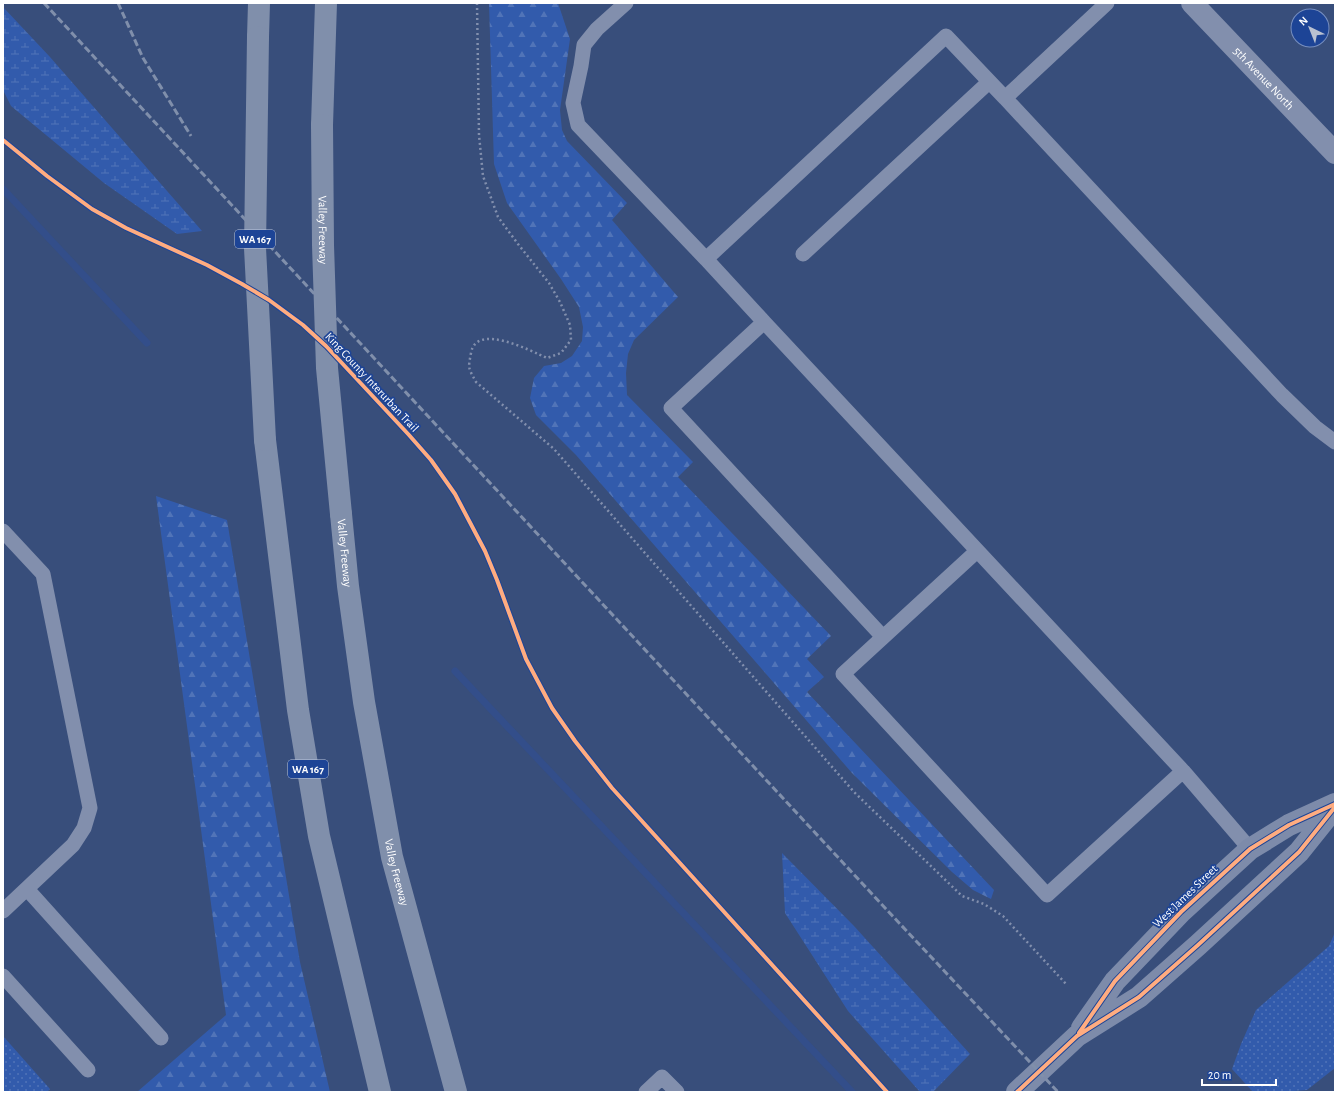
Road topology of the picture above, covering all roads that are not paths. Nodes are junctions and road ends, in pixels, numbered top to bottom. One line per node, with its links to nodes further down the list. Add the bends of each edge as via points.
1 (259, 3): 25 (highway, WA 167, bridge, via 255,248 266,440 298,710 319,836)
2 (326, 3): 26 (highway, Valley Freeway, bridge, via 322,125 323,245 328,368 348,586 364,702 392,857)
3 (626, 3): 10 (lane, via 584,45 573,103 578,125)
4 (1192, 3): 8 (street, 5th Avenue North)
5 (1098, 6): 7 (lane)
6 (989, 82): 7 (lane); 9 (lane); 10 (lane, via 946,36)
7 (1004, 98): 12 (lane, via 1282,395 1314,427)
8 (1335, 153)
9 (803, 254)
10 (706, 259): 11 (lane)
11 (764, 322): 14 (lane); 15 (lane, via 671,408)
12 (1335, 442)
13 (3, 530): 19 (lane, via 43,574 90,808 84,828 73,845)
14 (977, 551): 15 (lane); 16 (lane)
15 (884, 637): 16 (lane, via 843,674 1047,895)
16 (1183, 771): 18 (lane)
17 (1335, 805): 18 (main road, West James Street, via 1289,825); 22 (main road, West James Street, via 1299,852 1198,945 1139,997)
18 (1250, 849): 22 (main road, West James Street, via 1181,912 1115,981)
19 (27, 889): 20 (lane); 23 (lane)
20 (3, 911)
21 (3, 976): 24 (lane)
22 (1076, 1036): 29 (main road, West James Street)
23 (161, 1038)
24 (88, 1070)
25 (380, 1092)
26 (456, 1092)
27 (646, 1092): 28 (lane, via 662,1077)
28 (677, 1092)
29 (1017, 1092)

